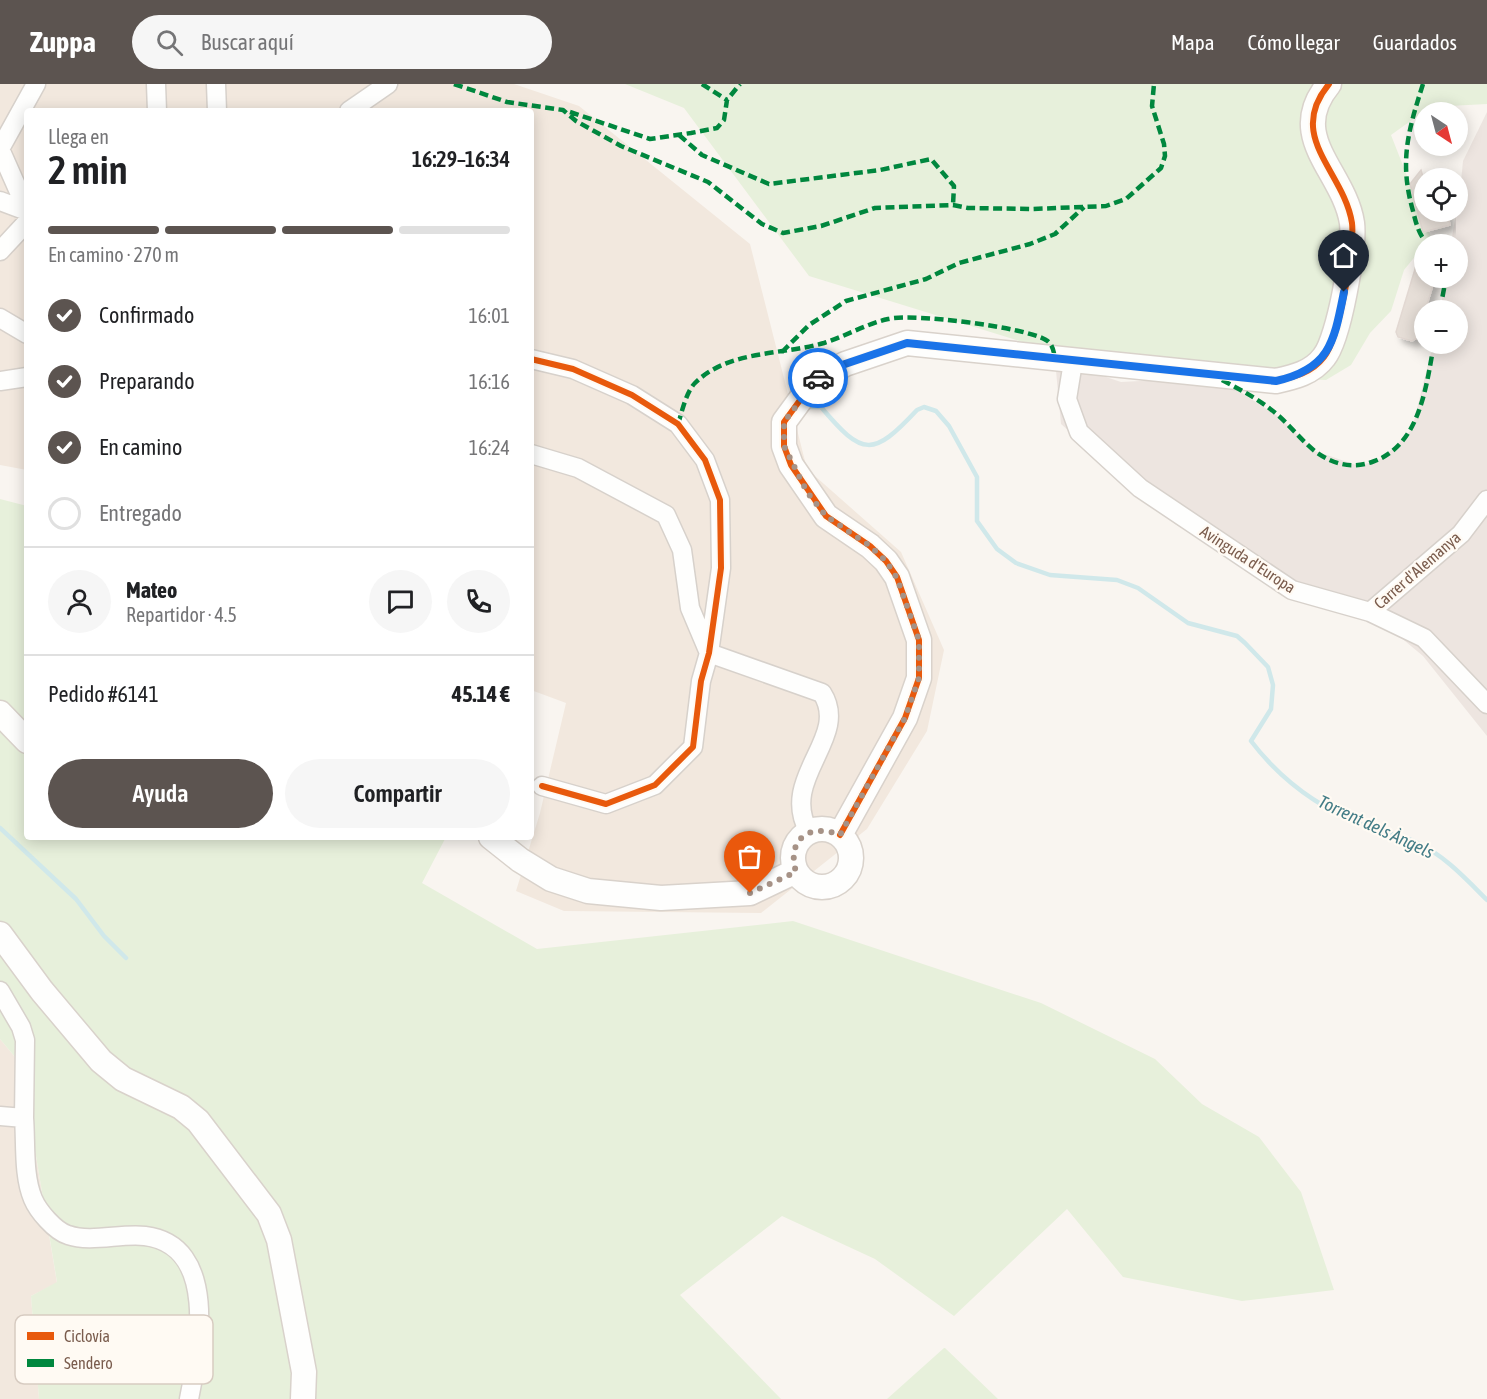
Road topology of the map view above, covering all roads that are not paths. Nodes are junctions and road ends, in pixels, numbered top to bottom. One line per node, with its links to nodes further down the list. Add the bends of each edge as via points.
1 (36, 84): 9 (street)
2 (156, 84): 6 (street)
3 (216, 84): 7 (street)
4 (388, 84): 8 (street)
5 (1329, 84): 18 (street, via 1311,117 1319,148 1348,209 1352,236 1340,314 1326,356 1298,376 1276,381)
6 (158, 108)
7 (218, 108)
8 (353, 108)
9 (0, 149): 11 (street)
10 (0, 201): 12 (street)
11 (24, 204)
12 (24, 210)
13 (24, 225): 14 (street)
14 (0, 251)
15 (0, 318): 16 (street)
16 (24, 332)
17 (534, 360): 24 (street, via 573,369 632,395 678,424 705,460 720,500 721,568)
18 (1073, 362): 23 (street, Avinguda d'Europa, via 1067,399 1079,432 1140,488 1292,590); 30 (street, via 907,343 845,364 814,381 784,422 784,446 807,492 826,516 886,561 897,578 919,640 919,678 905,718)
19 (24, 377): 20 (street)
20 (0, 381)
21 (534, 455): 24 (street, via 578,468 666,515 682,550 690,608)
22 (1487, 500): 23 (street, Carrer d'Alemanya, via 1461,534)
23 (1370, 612): 25 (street, Avinguda d'Europa, via 1424,638)
24 (709, 653): 28 (street, via 701,681 693,747 655,785 606,804); 29 (street, via 822,693 830,706 830,721 800,797 801,817)
25 (1487, 704)
26 (0, 713): 27 (street)
27 (24, 738)
28 (542, 786)
29 (809, 832): 30 (street, via 825,829); 32 (street, via 794,849)
30 (840, 835): 32 (street, via 851,858 840,880 816,887)
31 (495, 840): 32 (street, via 551,879 588,891 661,898 750,893)
32 (796, 872)
33 (0, 934): 40 (street, via 101,1060 123,1079 181,1107 198,1121 268,1214 279,1240 304,1372)
34 (0, 991): 36 (street, via 25,1041)
35 (0, 1116): 36 (street)
36 (24, 1118): 37 (street, via 33,1201 51,1223 67,1235 148,1236 171,1243 192,1269)
37 (198, 1315)
38 (192, 1384): 39 (street)
39 (189, 1399)
40 (303, 1399)

